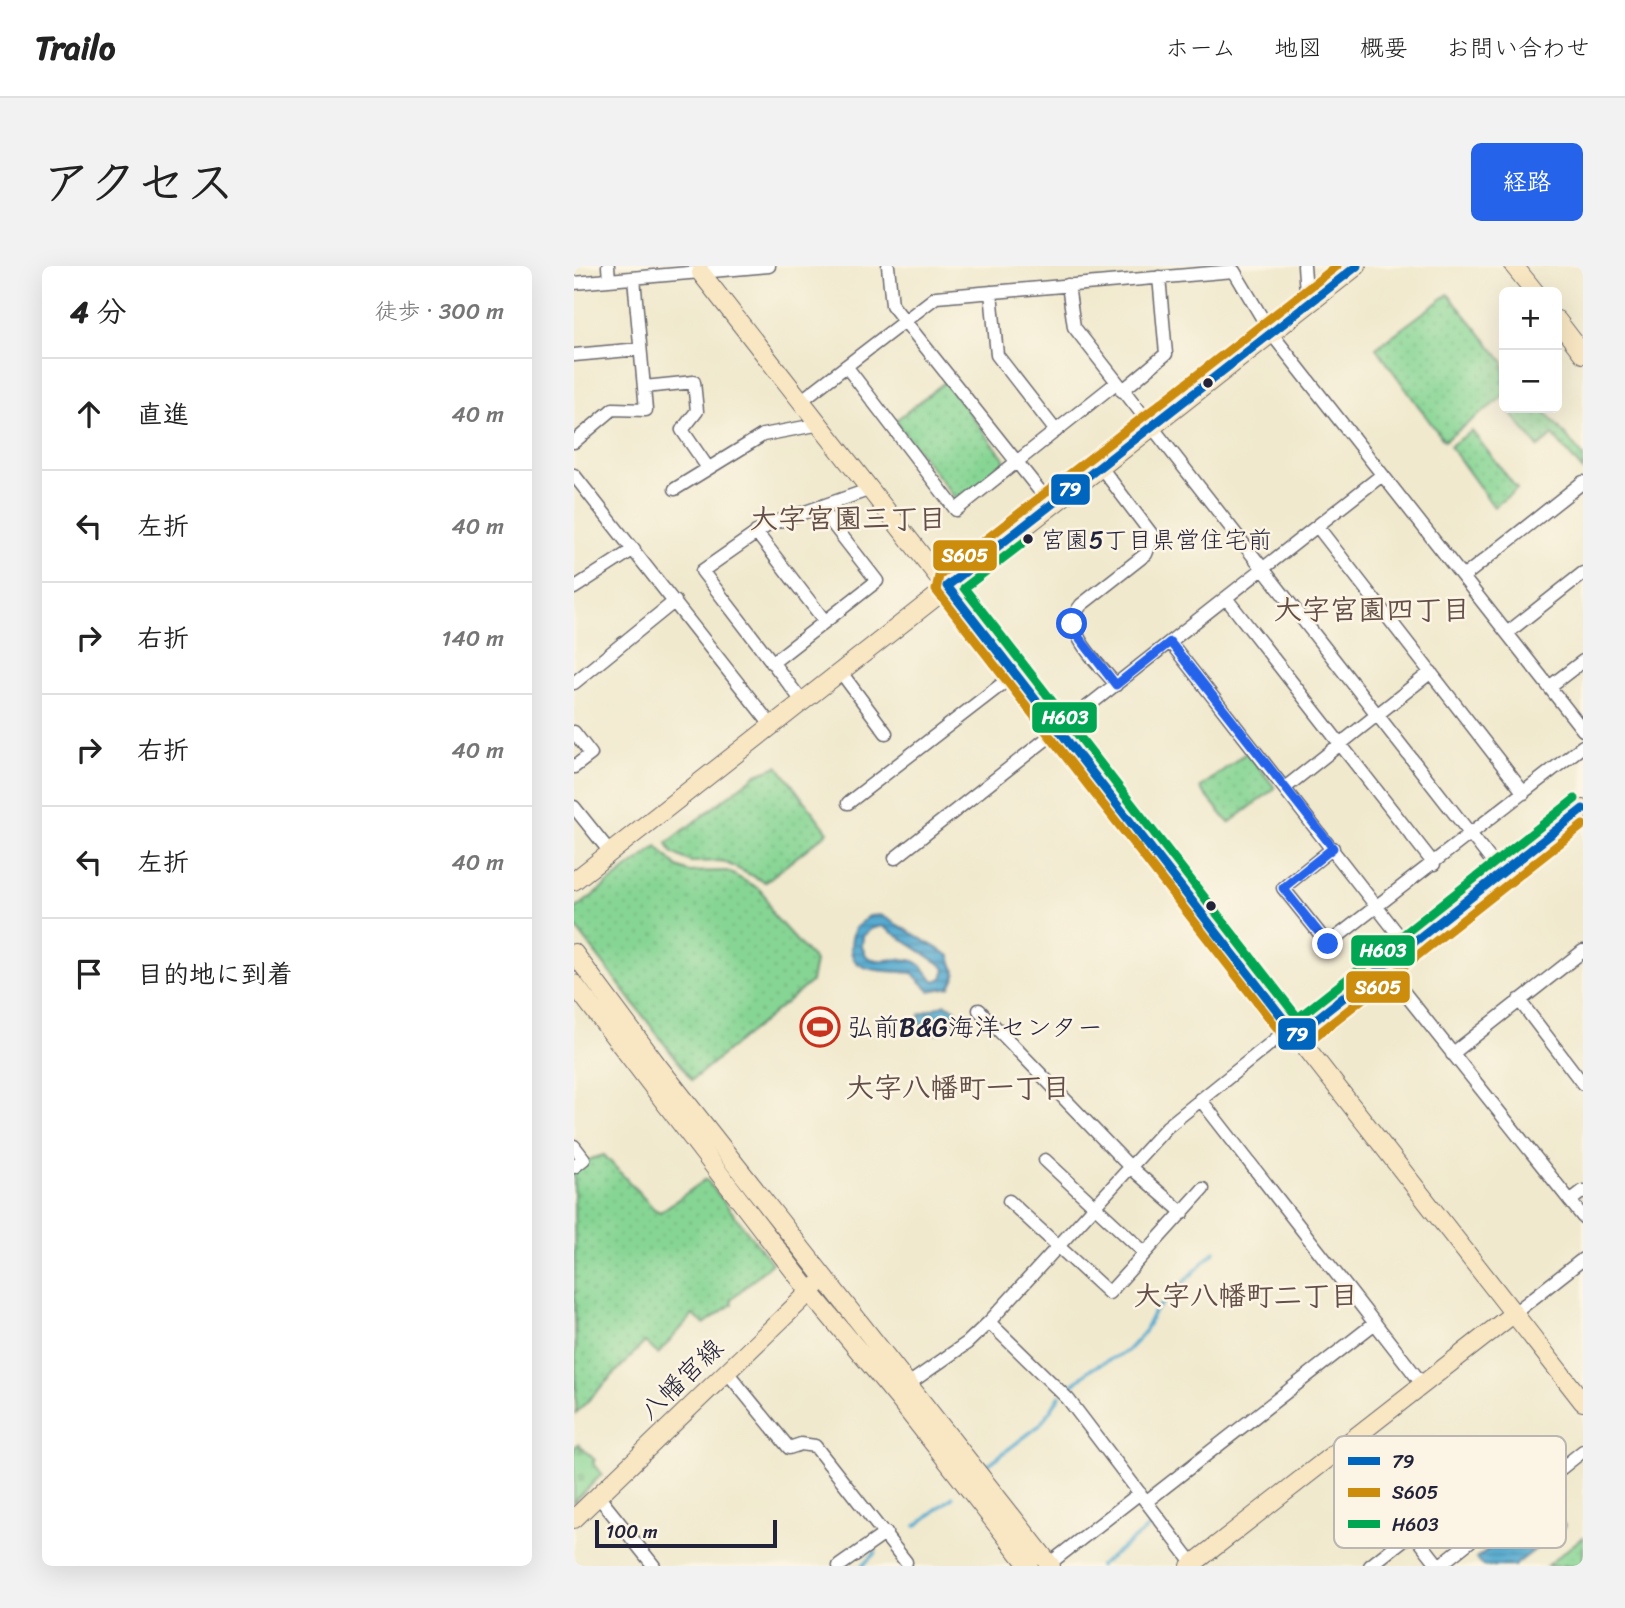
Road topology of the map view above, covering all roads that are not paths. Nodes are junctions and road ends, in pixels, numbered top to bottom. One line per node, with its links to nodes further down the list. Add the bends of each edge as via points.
1 (608, 266): 11 (street)
2 (769, 266): 8 (street)
3 (888, 266): 17 (street, via 892,305)
4 (1304, 266): 16 (street)
5 (1357, 266): 16 (street)
6 (1514, 266): 14 (street)
7 (675, 270): 8 (street); 10 (street)
8 (701, 273): 26 (street)
9 (1159, 277): 13 (street); 19 (street, via 1234,271); 25 (street, via 1166,354)
10 (634, 278): 11 (street); 20 (street)
11 (609, 280): 12 (street)
12 (574, 283)
13 (1068, 285): 15 (street); 25 (street, via 1074,327)
14 (1531, 287)
15 (991, 292): 17 (street, via 936,296); 29 (street, via 997,355)
16 (1307, 304): 19 (street)
17 (904, 320): 23 (street); 31 (street)
18 (1562, 327): 21 (street)
19 (1271, 333): 28 (street); 35 (street)
20 (640, 349): 22 (street); 24 (street)
21 (1583, 354)
22 (574, 355)
23 (846, 366): 26 (street); 31 (street, via 956,510)
24 (644, 387): 30 (street, via 646,410 613,410); 33 (street, via 694,382 697,411 682,430)
25 (1119, 387): 28 (street); 29 (street)
26 (802, 400): 27 (street)
27 (821, 424): 33 (street, via 763,435); 38 (street)
28 (1151, 426): 32 (street); 44 (street)
29 (1056, 430): 31 (street)
30 (574, 442)
31 (1016, 462): 39 (street)
32 (1100, 466): 39 (street); 60 (street, via 1153,536 1146,554 1073,617 1074,631)
33 (708, 468): 37 (street)
34 (574, 475): 43 (street)
35 (1382, 475): 41 (street); 46 (street)
36 (1583, 482): 46 (street)
37 (675, 489)
38 (871, 489): 40 (street); 47 (street)
39 (1051, 505): 47 (street)
40 (821, 509): 42 (street); 51 (street, via 877,582)
41 (1317, 526): 44 (street); 57 (street)
42 (756, 533): 51 (street); 55 (street, via 702,571)
43 (634, 549): 48 (street); 50 (street)
44 (1262, 570): 49 (street); 63 (street)
45 (1583, 573): 52 (street)
46 (1463, 578): 52 (street)
47 (947, 586): 56 (street); 58 (street)
48 (574, 588)
49 (1226, 598): 53 (street); 69 (street)
50 (674, 601): 59 (street); 64 (street)
51 (824, 620): 55 (street)
52 (1507, 633): 61 (street)
53 (1170, 642): 60 (street); 72 (street)
54 (1583, 661): 61 (street)
55 (772, 663): 62 (street)
56 (840, 671): 62 (street); 68 (street, via 879,712)
57 (1431, 672): 63 (street); 73 (street)
58 (1015, 674): 65 (street); 74 (street)
59 (574, 683)
60 (1116, 685): 65 (street)
61 (1549, 687): 66 (street)
62 (802, 701): 64 (street)
63 (1376, 715): 69 (street); 77 (street)
64 (771, 725): 79 (street)
65 (1059, 730): 80 (street); 92 (street)
66 (1583, 730)
67 (574, 732): 71 (street, via 591,754)
68 (886, 733)
69 (1338, 744): 72 (street); 81 (street)
70 (1583, 746): 73 (street)
71 (574, 767)
72 (1286, 787): 78 (street)
73 (1524, 793): 77 (street)
74 (848, 803)
75 (574, 807): 79 (street)
76 (1583, 809): 82 (street)
77 (1471, 834): 81 (street); 82 (street)
78 (1333, 848): 84 (street); 84 (street, via 1283,888 1328,944)
79 (610, 852): 83 (street)
80 (895, 858)
81 (1434, 864): 84 (street)
82 (1501, 873): 85 (street)
83 (574, 881)
84 (1379, 907): 85 (street)
85 (1408, 947): 88 (street)
86 (1583, 951): 90 (street)
87 (574, 953): 110 (street)
88 (1383, 966): 92 (street); 93 (street)
89 (574, 984): 111 (street)
90 (1519, 1000): 93 (street); 94 (street)
91 (979, 1010): 99 (street)
92 (1296, 1035): 95 (street, via 1276,1039); 112 (street)
93 (1452, 1054): 103 (street)
94 (1583, 1084)
95 (1200, 1099): 99 (street); 114 (street)
96 (574, 1146): 98 (street, via 584,1159)
97 (1045, 1160): 104 (street)
98 (574, 1167)
99 (1130, 1167): 104 (street); 105 (street)
100 (1203, 1189): 105 (street)
101 (1583, 1191): 103 (street)
102 (1009, 1200): 107 (street)
103 (1570, 1201): 106 (street)
104 (1094, 1206): 107 (street); 108 (street)
105 (1183, 1213): 108 (street)
106 (1583, 1217)
107 (1058, 1246): 108 (street, via 1110,1293); 113 (street)
108 (1145, 1254)
109 (1583, 1259): 112 (street)
110 (825, 1278): 111 (street, 八幡宮線); 116 (street)
111 (810, 1292): 115 (street, 八幡宮線); 135 (street)
112 (1513, 1314): 117 (street); 118 (street)
113 (989, 1322): 116 (street); 124 (street, via 1068,1399)
114 (1375, 1323): 117 (street); 124 (street)
115 (727, 1372): 123 (street, 八幡宮線); 126 (street, via 789,1448 815,1446)
116 (907, 1385): 131 (street)
117 (1423, 1385): 119 (street)
118 (1583, 1402)
119 (1357, 1436)
120 (1583, 1451): 122 (street)
121 (1334, 1454): 132 (street)
122 (1566, 1465)
123 (598, 1496): 125 (street, 八幡宮線); 133 (street)
124 (1143, 1497): 131 (street); 132 (street)
125 (574, 1519)
126 (886, 1533): 130 (street); 134 (street)
127 (1393, 1548): 136 (street)
128 (1424, 1548): 137 (street)
129 (1462, 1548): 137 (street)
130 (906, 1562)
131 (1050, 1565)
132 (1193, 1565)
133 (654, 1566)
134 (839, 1566)
135 (1029, 1566)
136 (1370, 1566)
137 (1439, 1566)

